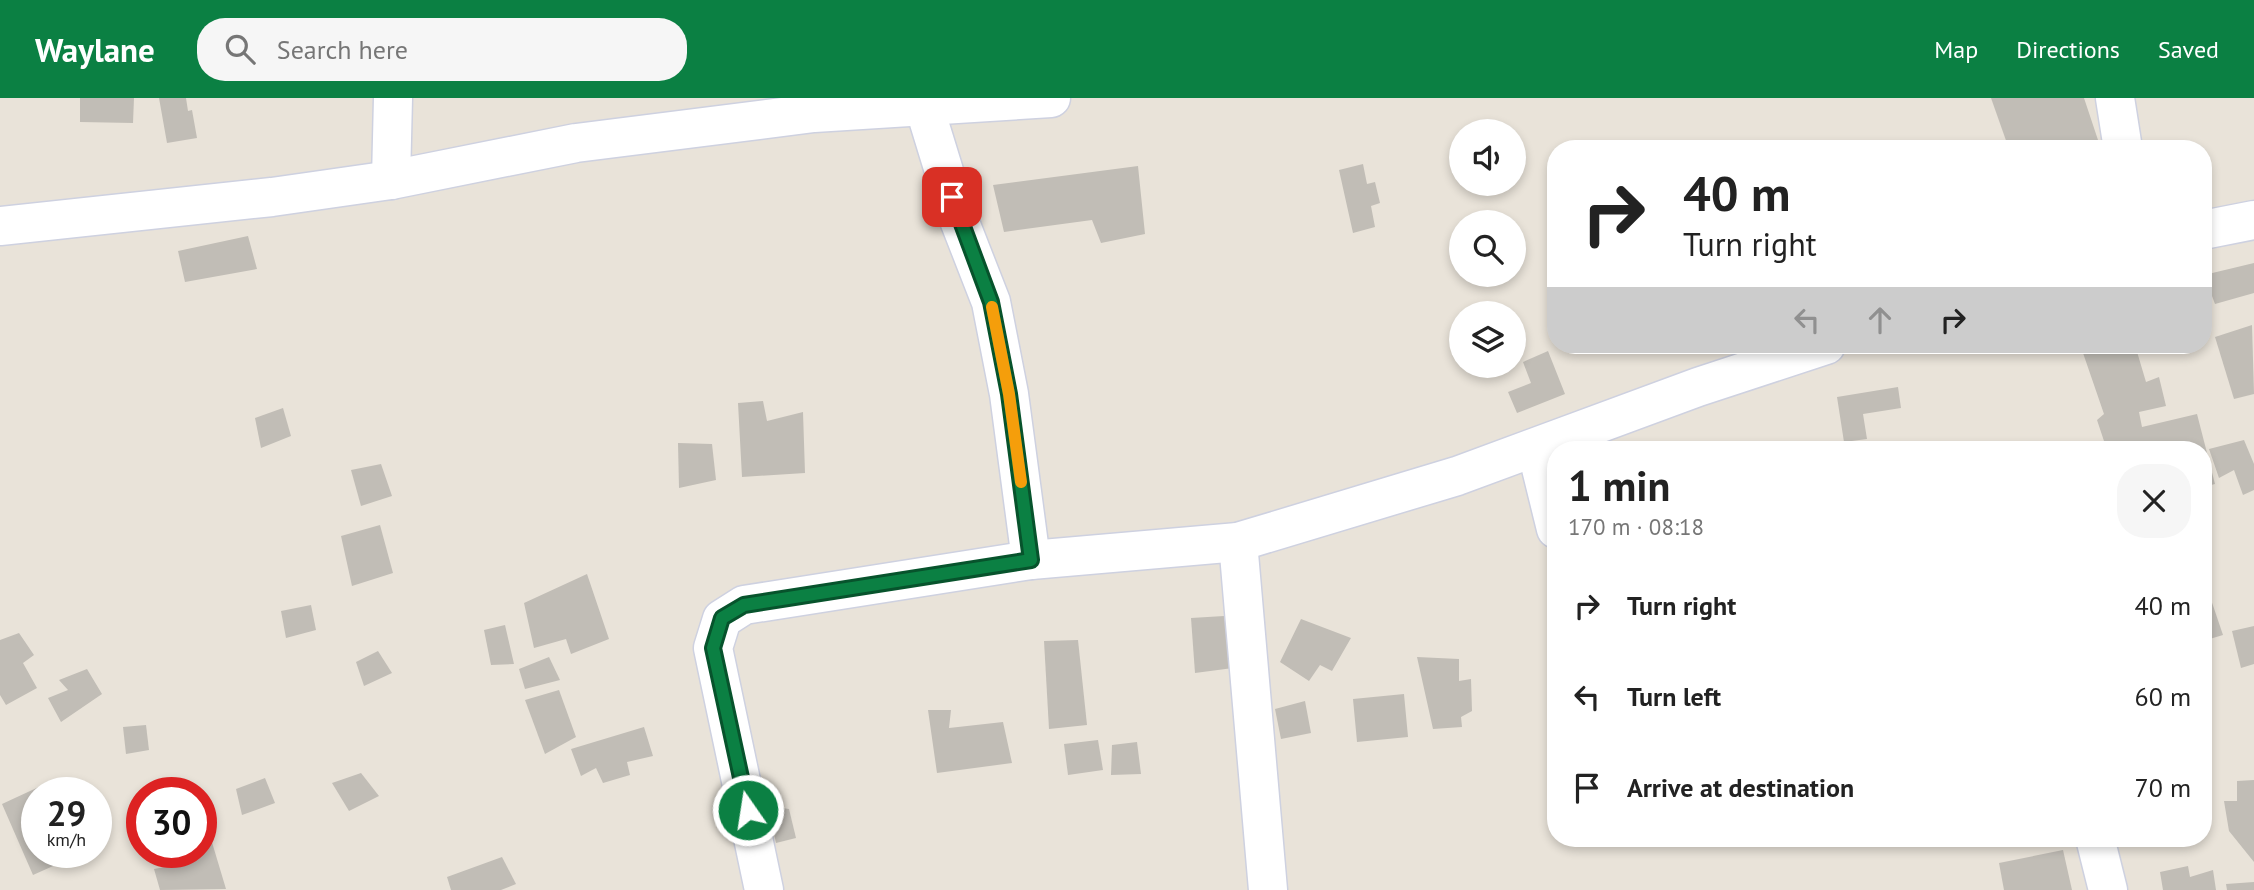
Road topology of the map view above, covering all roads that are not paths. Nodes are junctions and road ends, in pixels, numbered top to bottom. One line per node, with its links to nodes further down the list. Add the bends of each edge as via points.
1 (393, 98): 6 (street)
2 (1051, 98): 4 (street)
3 (2115, 98): 5 (street)
4 (924, 106): 6 (street, via 814,113 576,143); 16 (street, via 959,220 991,302 1009,394)
5 (2122, 140)
6 (391, 180): 8 (street)
7 (2254, 220): 9 (street)
8 (0, 226)
9 (2212, 228)
10 (1799, 354): 11 (street)
11 (1555, 441)
12 (1547, 444): 13 (street)
13 (1536, 448): 14 (street); 15 (street)
14 (1547, 493)
15 (1238, 542): 16 (street); 19 (street)
16 (1031, 560): 18 (street, via 744,605 722,618 713,648)
17 (2097, 847): 20 (street)
18 (764, 890)
19 (1268, 890)
20 (2108, 890)

